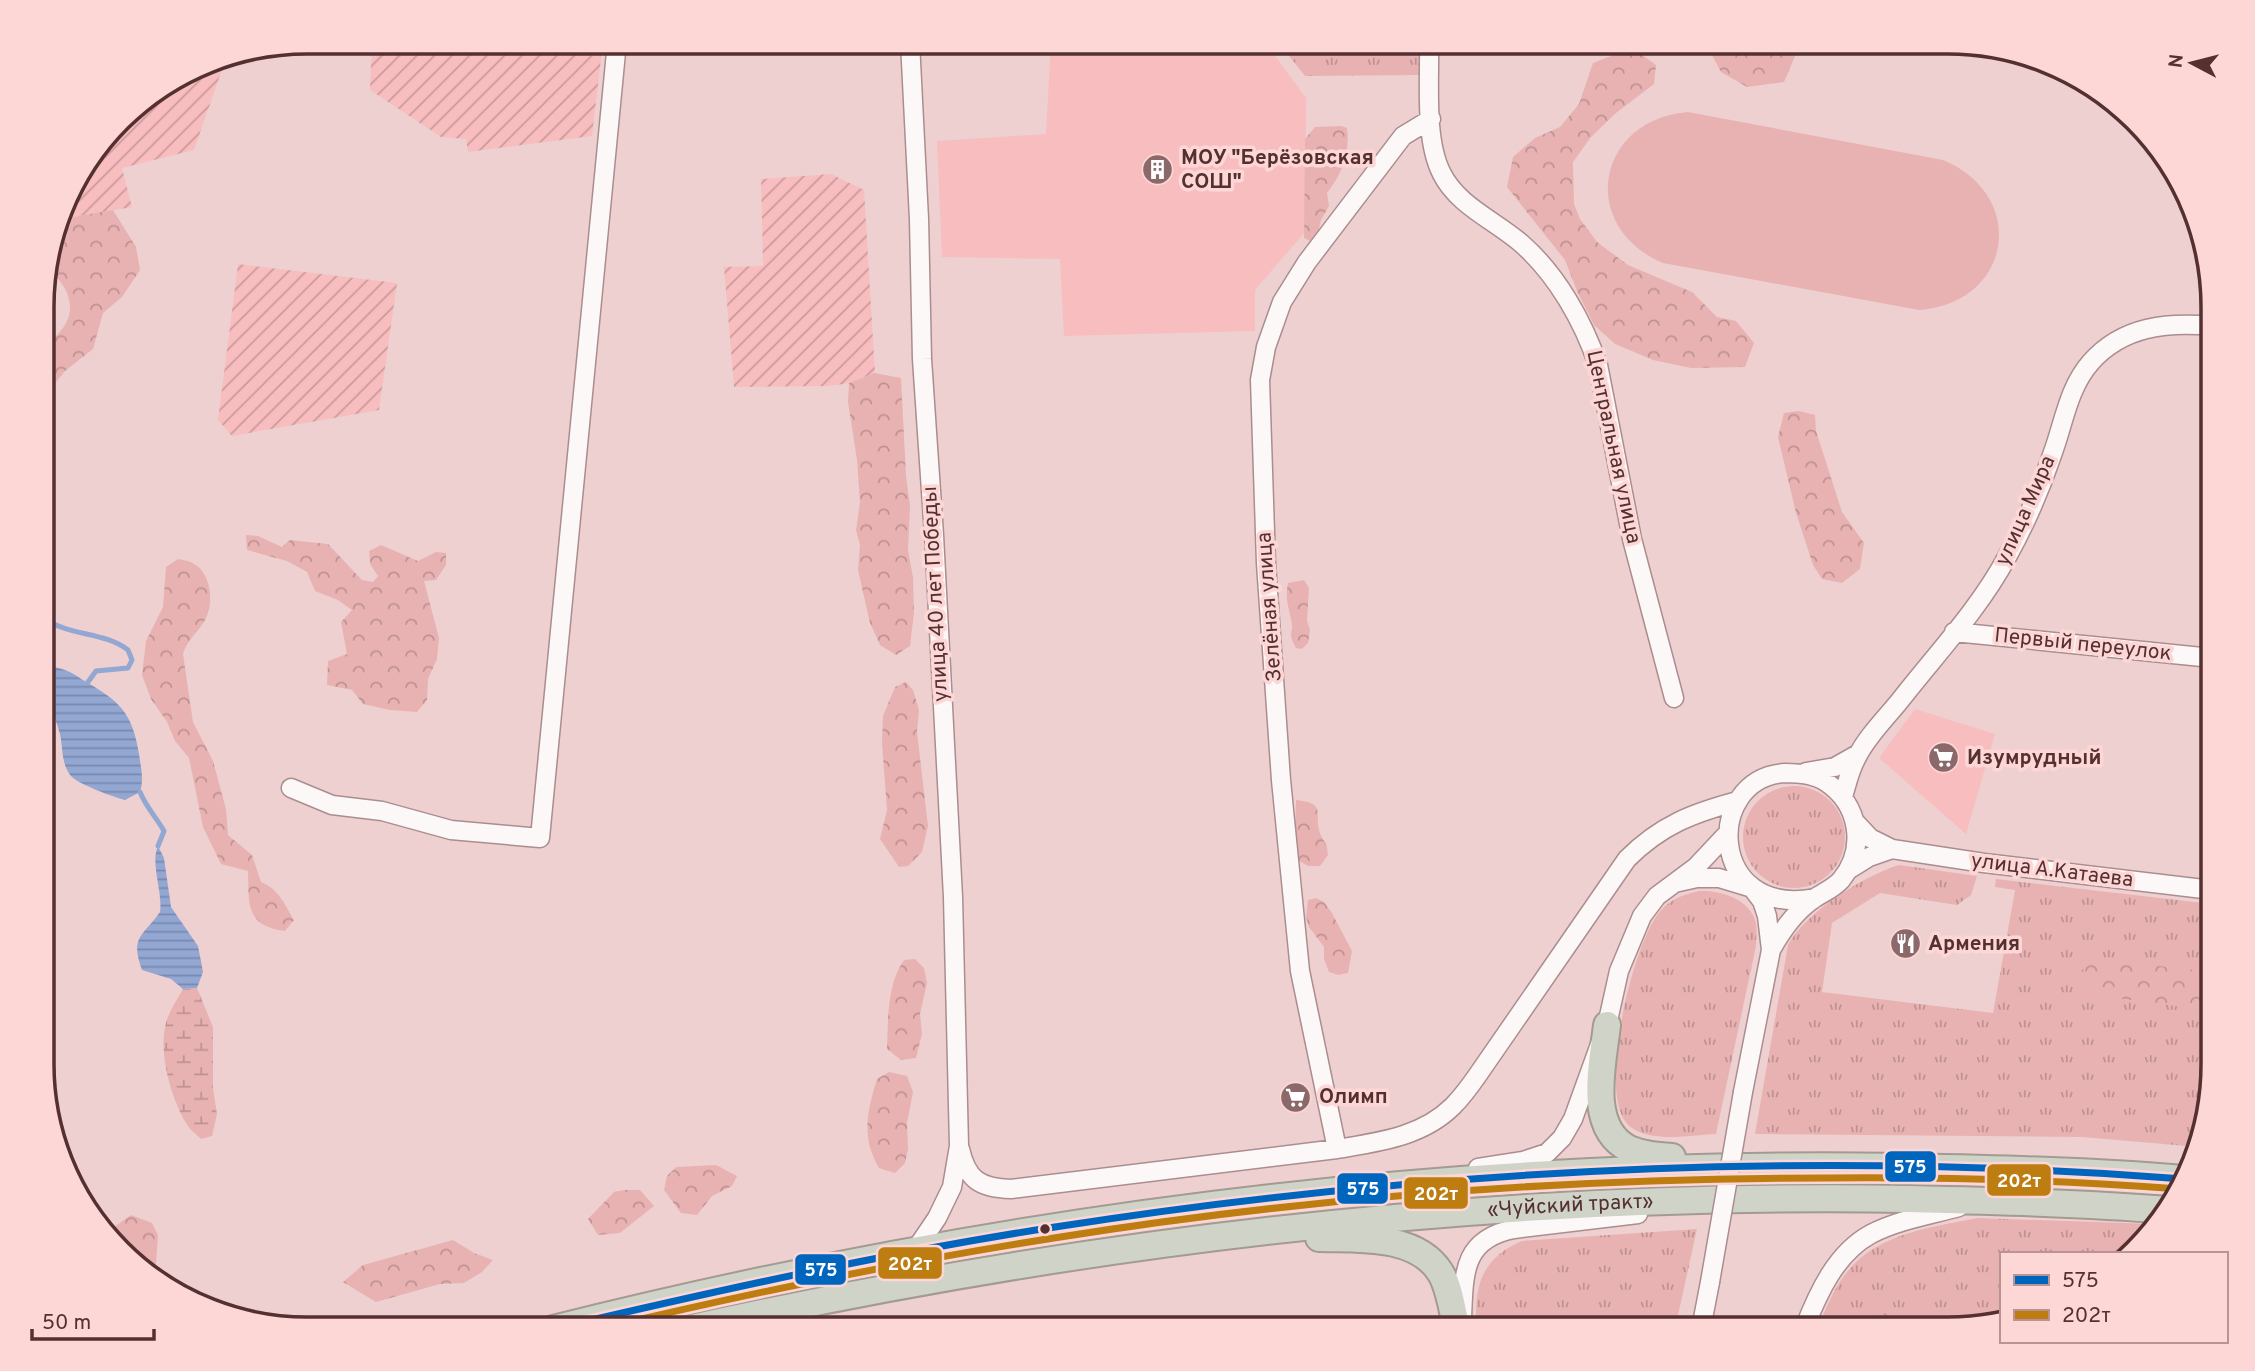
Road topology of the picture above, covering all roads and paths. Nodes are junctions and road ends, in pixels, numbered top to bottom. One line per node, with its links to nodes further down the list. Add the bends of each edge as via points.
1 (616, 54): 11 (street, via 540,838 451,830 382,811 332,805)
2 (911, 54): 24 (street, улица 40 лет Победы, via 922,359 953,897)
3 (1429, 54): 4 (street, Центральная улица)
4 (1431, 119): 8 (street, Центральная улица, via 1433,148 1449,187 1524,245 1569,303 1588,338 1598,365 1632,539); 25 (street, Зелёная улица, via 1403,136 1307,262 1282,302 1260,380 1266,564 1281,780 1299,958)
5 (2201, 325): 6 (street, улица Мира, via 2151,326 2126,335 2091,362 2069,398 2053,453 2021,531 1989,588)
6 (1954, 632): 7 (street, Первый переулок); 9 (street, улица Мира)
7 (2201, 657)
8 (1674, 698)
9 (1858, 754): 10 (street, улица Мира, via 1835,767); 12 (street, улица Мира)
10 (1801, 773): 12 (street, via 1825,781); 13 (street, via 1776,774 1753,785)
11 (291, 788)
12 (1843, 797): 14 (street)
13 (1738, 801): 15 (street); 25 (street, via 1664,828 1628,859 1454,1106 1433,1123 1409,1133)
14 (1856, 823): 16 (street, via 1870,838); 17 (street, via 1856,850)
15 (1727, 834): 18 (street); 19 (street, via 1738,873)
16 (1892, 849): 17 (street); 20 (street, улица А.Катаева)
17 (1848, 870): 21 (street)
18 (1679, 882): 19 (street, via 1718,878); 23 (street, via 1657,896 1642,916 1619,971)
19 (1752, 888): 21 (street, via 1775,900); 22 (street, via 1767,916)
20 (2201, 889)
21 (1815, 898): 22 (street, via 1787,923)
22 (1771, 950): 38 (street, bridge)
23 (1607, 1025): 26 (highway, via 1602,1105 1615,1139 1647,1155); 28 (street, via 1573,1119 1547,1153)
24 (959, 1146): 25 (street, via 964,1165 976,1181 1011,1189); 33 (street, via 952,1187)
25 (1337, 1149)
26 (1760, 1167): 27 (highway, «Чуйский тракт», via 1984,1168); 28 (highway, «Чуйский тракт», via 1566,1173)
27 (2174, 1178)
28 (1366, 1187): 33 (highway, «Чуйский тракт», via 1222,1202)
29 (1761, 1199): 30 (highway, «Чуйский тракт»); 32 (highway, «Чуйский тракт», via 1530,1207); 37 (street, via 1497,1232 1484,1239 1466,1266)
30 (1983, 1200): 31 (highway, «Чуйский тракт»); 39 (street, via 1897,1223 1862,1240 1841,1259)
31 (2155, 1209)
32 (1226, 1234): 35 (highway, «Чуйский тракт», via 922,1280); 36 (highway, via 1375,1240 1409,1249 1440,1271)
33 (916, 1249): 34 (highway, «Чуйский тракт»)
34 (603, 1317)
35 (745, 1317)
36 (1456, 1317)
37 (1460, 1317)
38 (1703, 1317)
39 (1809, 1317)

